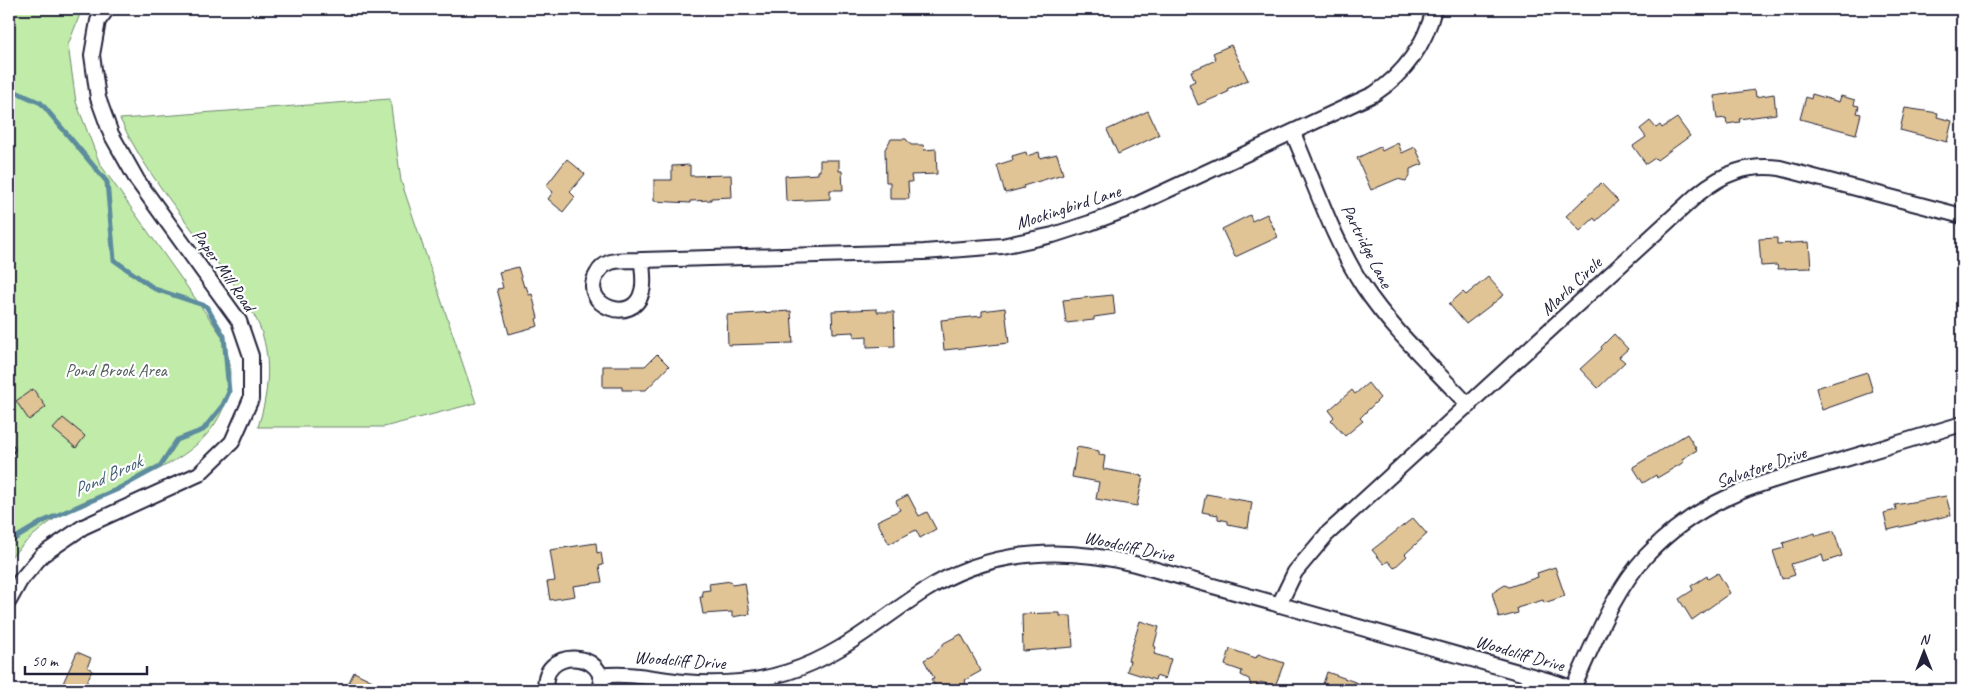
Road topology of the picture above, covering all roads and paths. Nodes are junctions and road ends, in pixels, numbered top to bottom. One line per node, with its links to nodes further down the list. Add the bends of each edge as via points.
1 (107, 9): 8 (street, Paper Mill Road, via 98,21 92,55 98,98 111,134 138,180 239,321 251,356 251,398 232,442 199,474 76,532 42,555 20,581)
2 (1434, 9): 3 (street, Mockingbird Lane, via 1422,40 1397,77 1374,94)
3 (1293, 133): 5 (street, Mockingbird Lane, via 1108,217 1018,243 924,252); 6 (street, Partridge Lane, via 1344,250 1363,285 1390,320)
4 (1962, 216): 6 (street, Marla Circle, via 1780,168 1752,167 1726,175 1698,194)
5 (642, 260)
6 (1469, 406): 9 (street, Marla Circle, via 1313,548 1295,572)
7 (1962, 424): 11 (street, Salvatore Drive, via 1756,485 1731,494 1701,511 1665,538 1631,575 1618,594)
8 (9, 601)
9 (1279, 605): 10 (street, Woodcliff Drive, via 1114,559 1074,552 1035,552 998,558 958,572 924,591 847,645 788,672 749,681 705,684 624,675); 11 (street, Woodcliff Drive)
10 (600, 683): 12 (street, Woodcliff Drive, via 596,669 582,659 565,658 547,676)
11 (1574, 689)
12 (546, 690)

